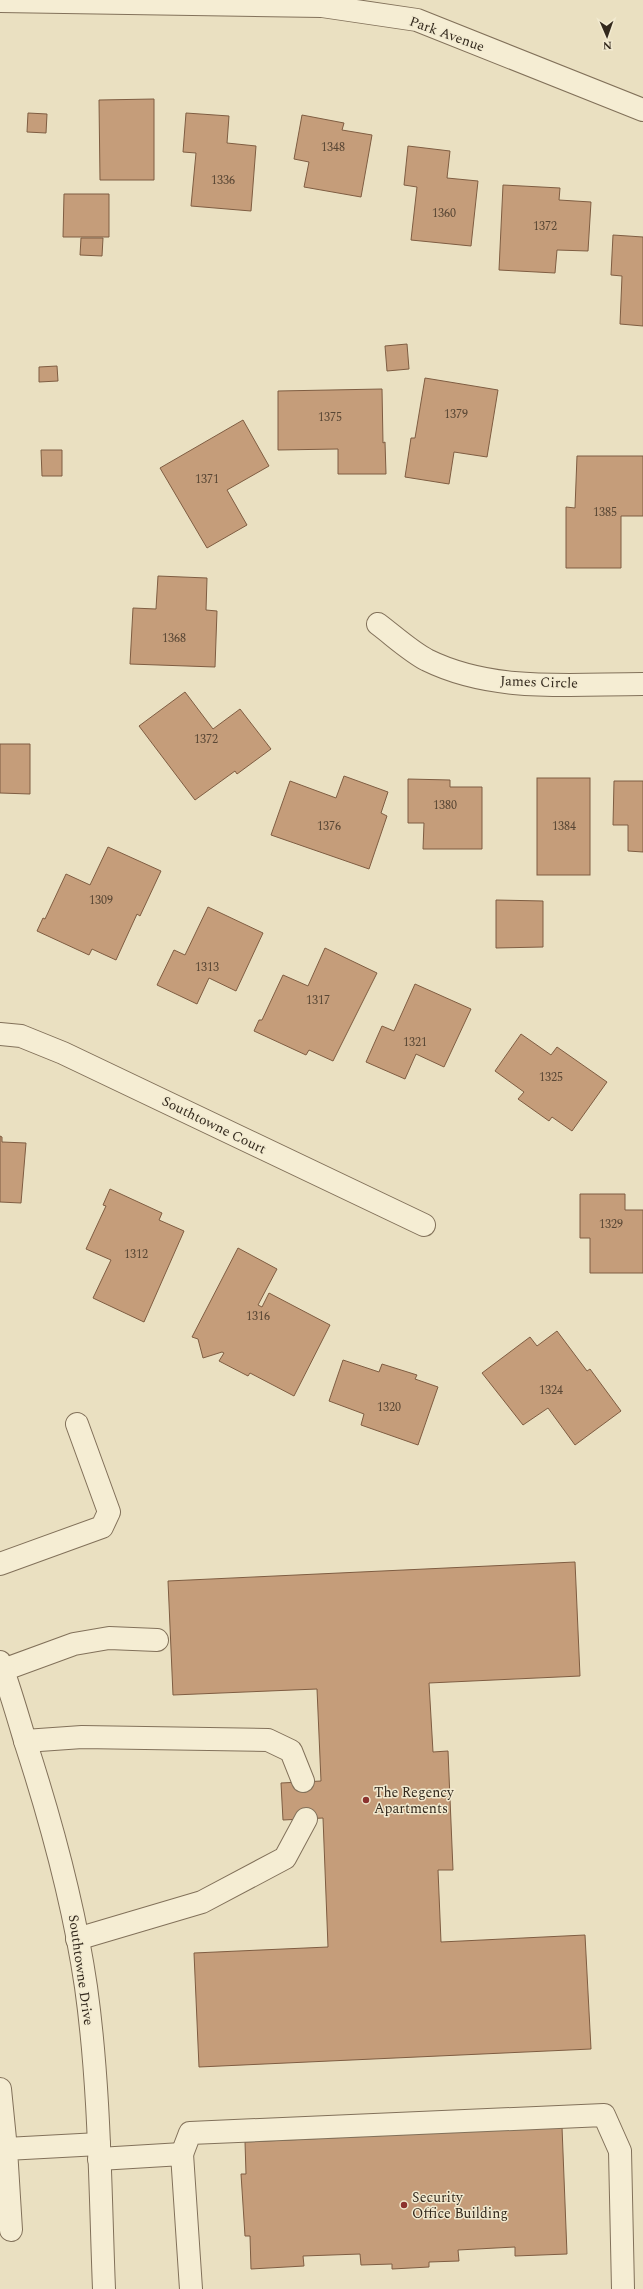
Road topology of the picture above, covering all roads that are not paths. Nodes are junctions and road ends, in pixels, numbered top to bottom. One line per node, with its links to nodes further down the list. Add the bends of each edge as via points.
1 (0, 1): 2 (street, Park Avenue, via 322,6 417,20)
2 (643, 110)
3 (378, 624): 4 (street, James Circle, via 426,659 469,676 504,684)
4 (643, 684)
5 (0, 1034): 6 (street, Southtowne Court, via 20,1036 63,1053)
6 (424, 1226)
7 (77, 1424): 8 (street, via 109,1512 102,1527)
8 (0, 1564)
9 (157, 1640): 10 (street, via 108,1638 74,1644)
10 (1, 1666): 11 (street, Southtowne Drive)
11 (25, 1741): 12 (street, via 82,1737 268,1740 291,1751); 14 (street, Southtowne Drive, via 59,1857)
12 (303, 1781)
13 (306, 1819): 14 (street, via 285,1858 202,1902)
14 (77, 1939): 17 (street, Southtowne Drive, via 86,1988)
15 (0, 2089): 16 (street)
16 (6, 2149): 17 (street); 19 (street)
17 (99, 2151): 18 (street); 20 (street, Southtowne Drive)
18 (182, 2154): 21 (street); 22 (street, via 190,2133 604,2115 620,2151)
19 (11, 2230)
20 (104, 2289)
21 (192, 2289)
22 (623, 2289)

